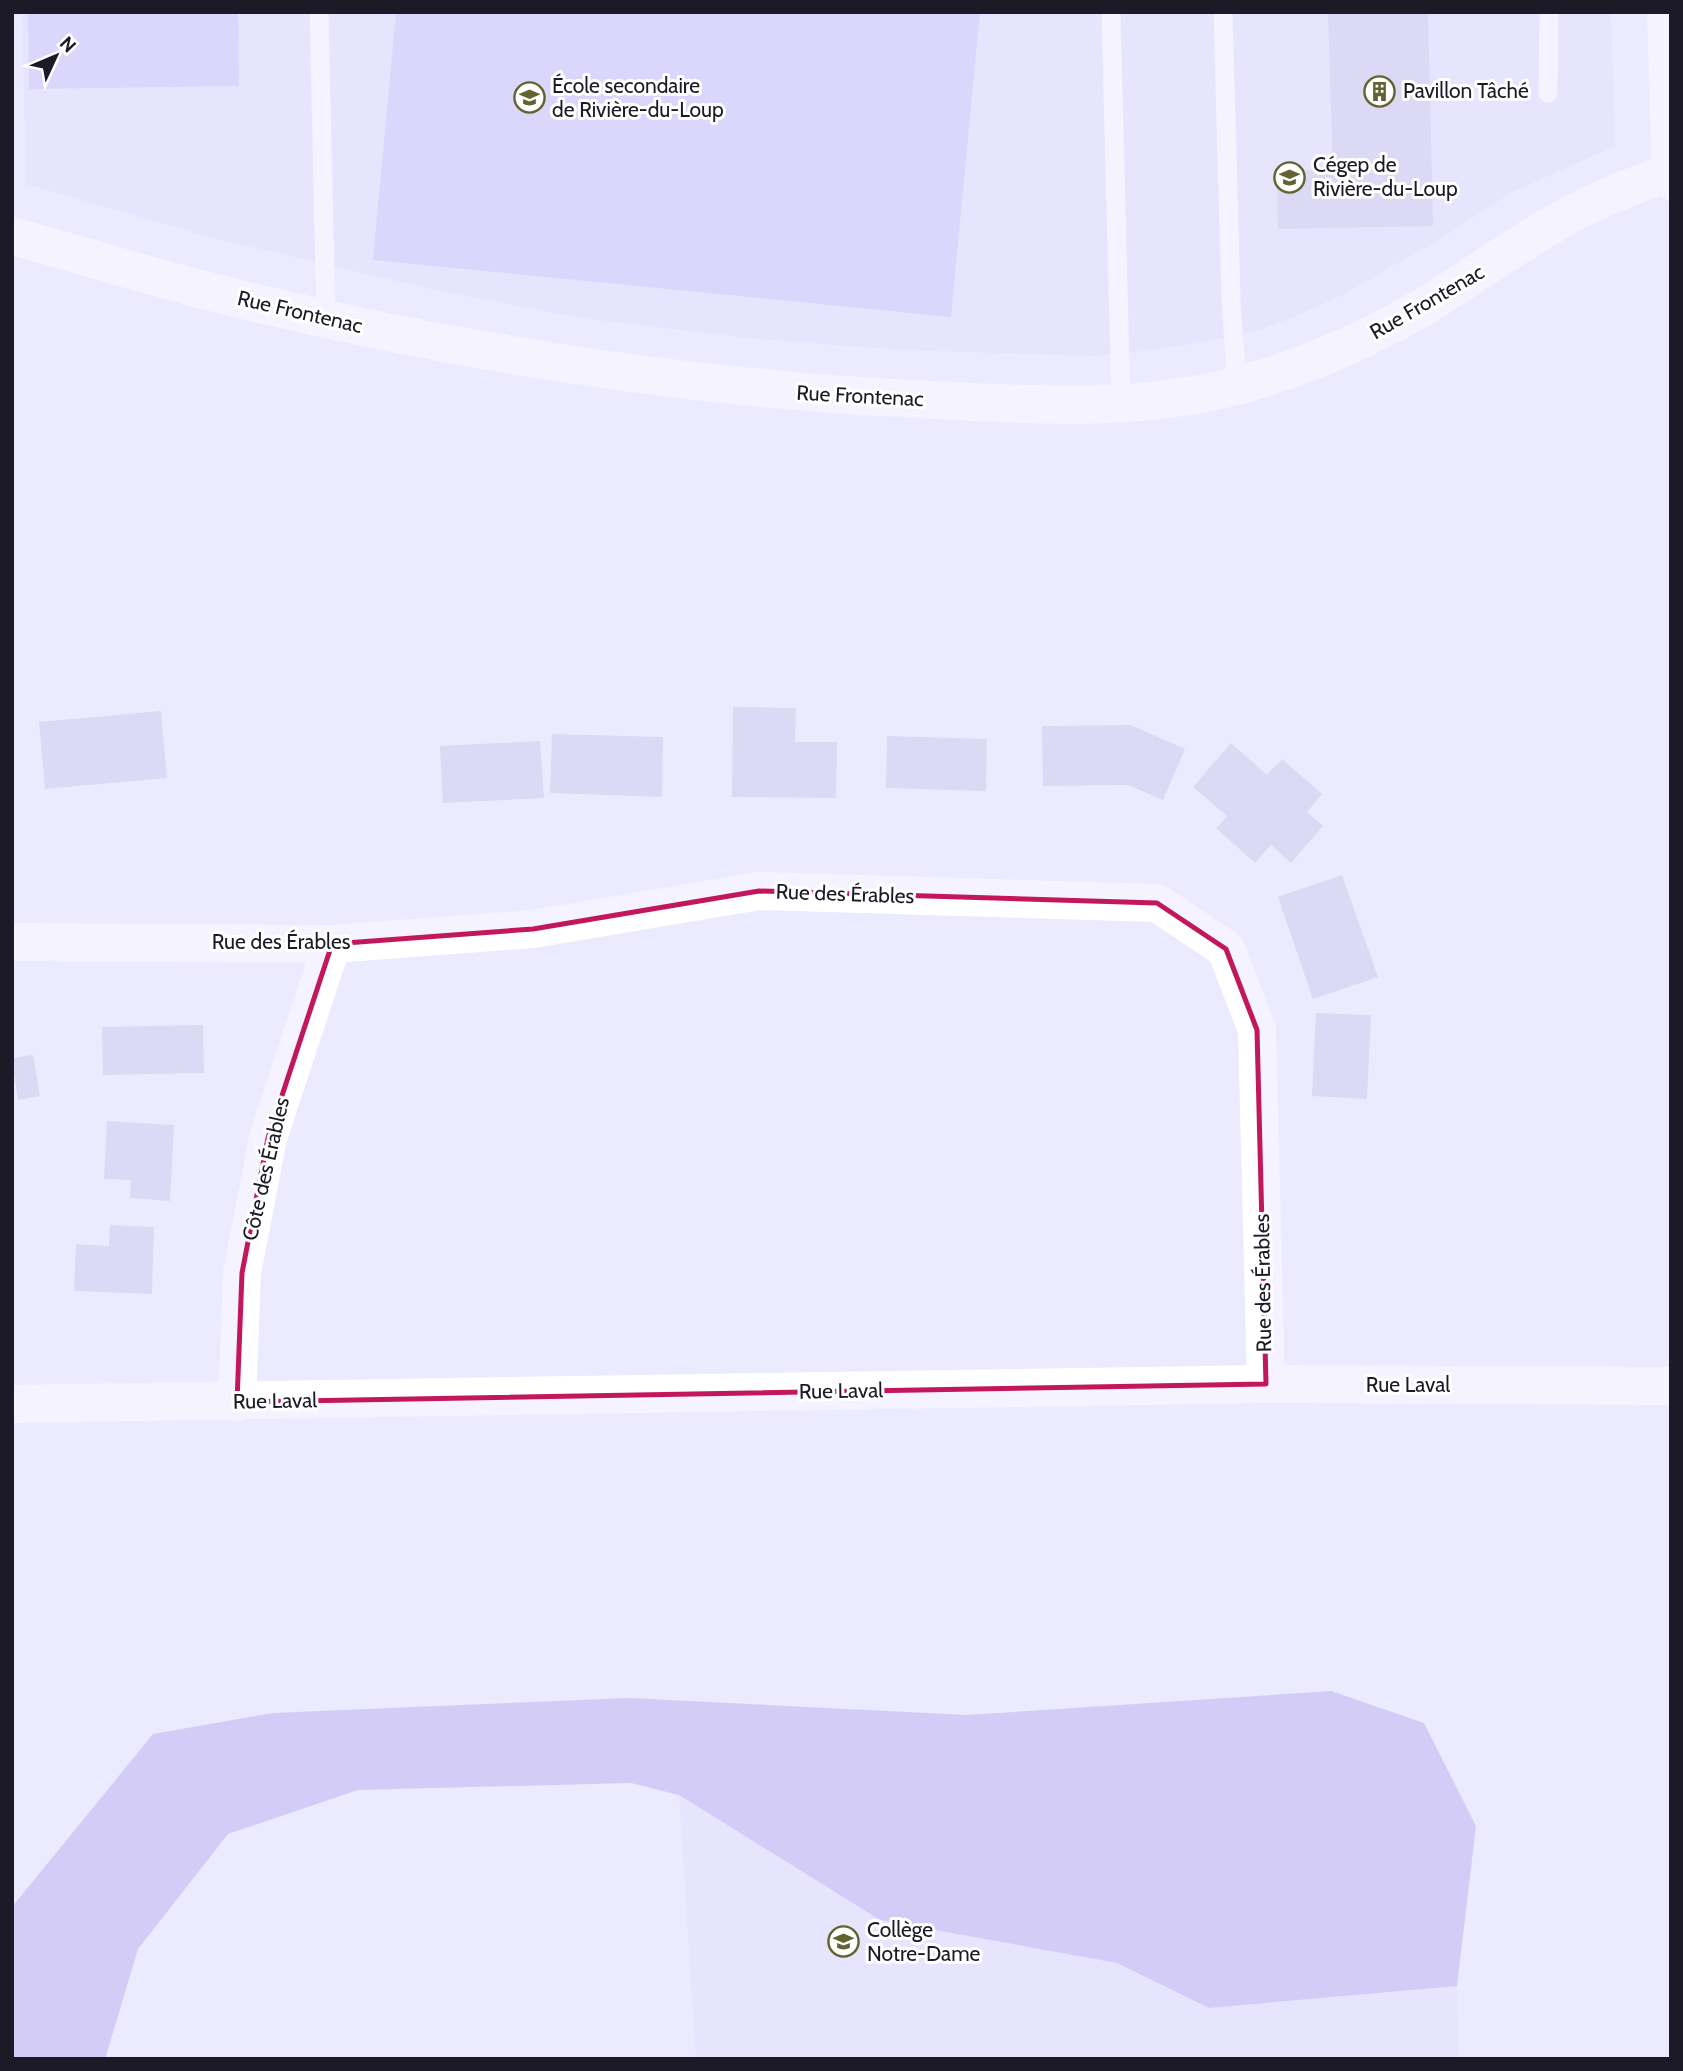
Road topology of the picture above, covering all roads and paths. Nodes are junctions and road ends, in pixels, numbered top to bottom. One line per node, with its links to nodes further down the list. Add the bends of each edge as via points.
1 (319, 12): 10 (lane)
2 (1111, 12): 12 (lane)
3 (1223, 12): 11 (lane)
4 (1549, 12): 6 (lane)
5 (1666, 12): 7 (street)
6 (1548, 93)
7 (1671, 172): 8 (street); 11 (street, Rue Frontenac, via 1571,214 1363,339 1305,365)
8 (1671, 181)
9 (12, 236): 10 (street, Rue Frontenac, via 196,288)
10 (326, 318): 12 (street, Rue Frontenac, via 664,379 843,396)
11 (1237, 386): 12 (street, Rue Frontenac)
12 (1121, 405)
13 (12, 942): 14 (street, Rue des Érables)
14 (332, 944): 15 (street, Rue des Érables, via 533,929 759,891 1157,903 1226,949 1257,1030); 17 (street, Côte des Érables, via 268,1138 242,1273)
15 (1266, 1384): 16 (street, Rue Laval); 17 (street, Rue Laval)
16 (1671, 1386)
17 (237, 1402): 18 (street, Rue Laval)
18 (12, 1404)

